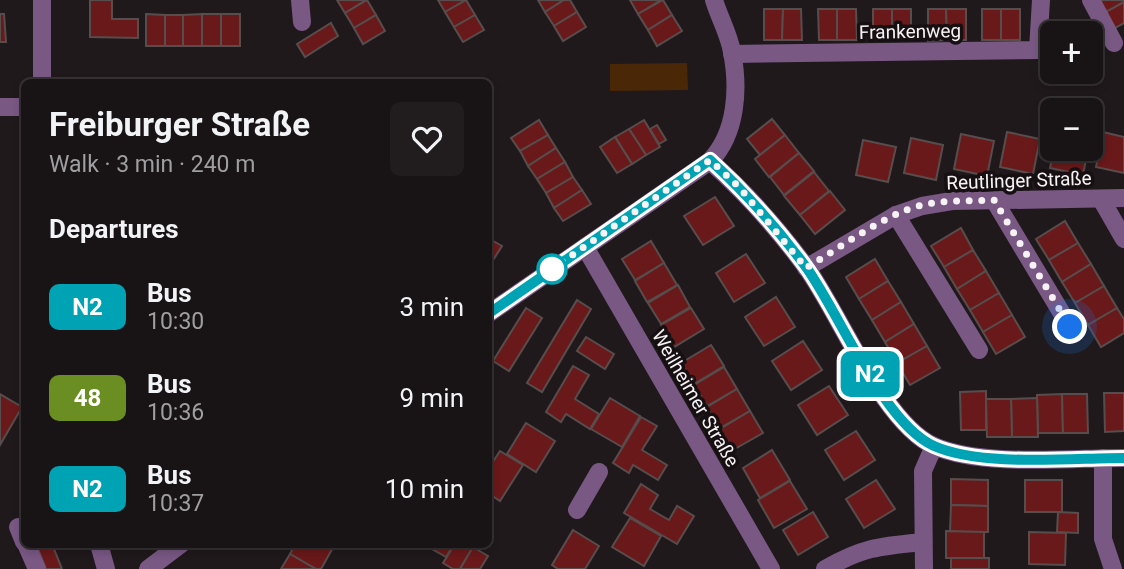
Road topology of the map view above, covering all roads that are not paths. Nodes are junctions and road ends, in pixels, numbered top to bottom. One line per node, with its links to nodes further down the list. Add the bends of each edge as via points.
1 (42, 0): 9 (street)
2 (300, 0): 6 (street)
3 (714, 0): 8 (street)
4 (1041, 0): 8 (street, Frankenweg, via 1038,50)
5 (1091, 0): 7 (street)
6 (302, 22)
7 (1114, 43)
8 (732, 54): 12 (street, via 732,119 726,140)
9 (42, 79)
10 (0, 107): 11 (street)
11 (21, 107)
12 (710, 160): 18 (street); 19 (street, via 740,188)
13 (1124, 198): 14 (street, Reutlinger Straße)
14 (1101, 199): 15 (street, Reutlinger Straße); 17 (street)
15 (994, 200): 16 (street, Reutlinger Straße, via 952,201); 21 (street)
16 (896, 215): 19 (street, Reutlinger Straße); 22 (street)
17 (1124, 239)
18 (585, 247): 20 (street); 35 (street, Weilheimer Straße)
19 (806, 268): 23 (street, via 896,415)
20 (492, 311)
21 (1070, 327)
22 (979, 350)
23 (934, 446): 24 (street, via 989,459); 28 (street, via 923,471)
24 (1102, 458): 25 (street); 38 (street, via 1103,538)
25 (1124, 458)
26 (599, 472): 27 (street)
27 (577, 509)
28 (923, 542): 36 (street, via 873,547); 37 (street)
29 (28, 548): 32 (street)
30 (100, 548): 33 (street)
31 (176, 548): 34 (street)
32 (37, 569)
33 (106, 569)
34 (148, 569)
35 (771, 569)
36 (825, 569)
37 (924, 569)
38 (1113, 569)

